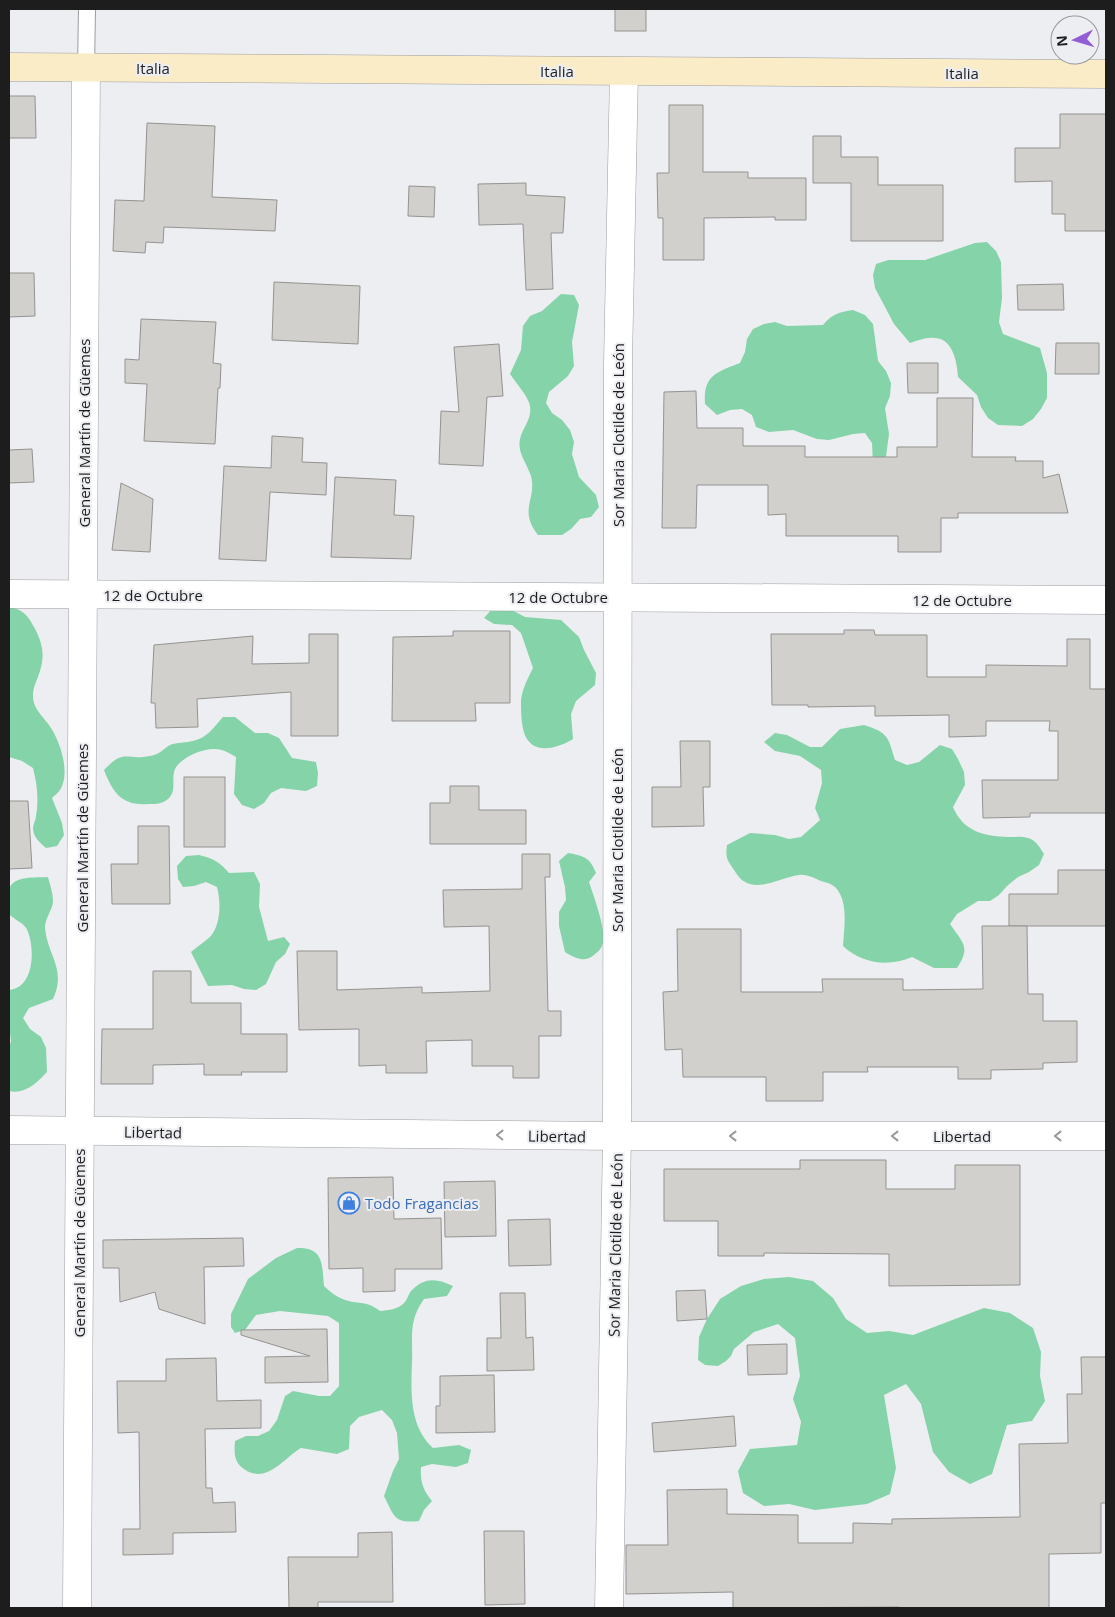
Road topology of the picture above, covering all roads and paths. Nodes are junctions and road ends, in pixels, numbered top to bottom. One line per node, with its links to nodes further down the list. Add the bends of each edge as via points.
1 (87, 9): 3 (lane)
2 (9, 67): 3 (street, Italia)
3 (86, 68): 4 (street, Italia); 7 (street, General Martín de Güemes)
4 (624, 72): 5 (street, Italia); 8 (street, Sor Maria Clotilde de León)
5 (1106, 74)
6 (9, 594): 7 (street, 12 de Octubre)
7 (83, 594): 8 (street, 12 de Octubre); 11 (street, General Martín de Güemes)
8 (617, 598): 9 (street, 12 de Octubre); 12 (street, Sor Maria Clotilde de León)
9 (1106, 600)
10 (9, 1130): 11 (street, Libertad)
11 (80, 1131): 12 (street, Libertad, one-way to 11); 14 (street, General Martín de Güemes)
12 (617, 1136): 13 (street, Libertad, one-way to 12); 15 (street, Sor Maria Clotilde de León)
13 (1106, 1136)
14 (77, 1608)
15 (609, 1608)

